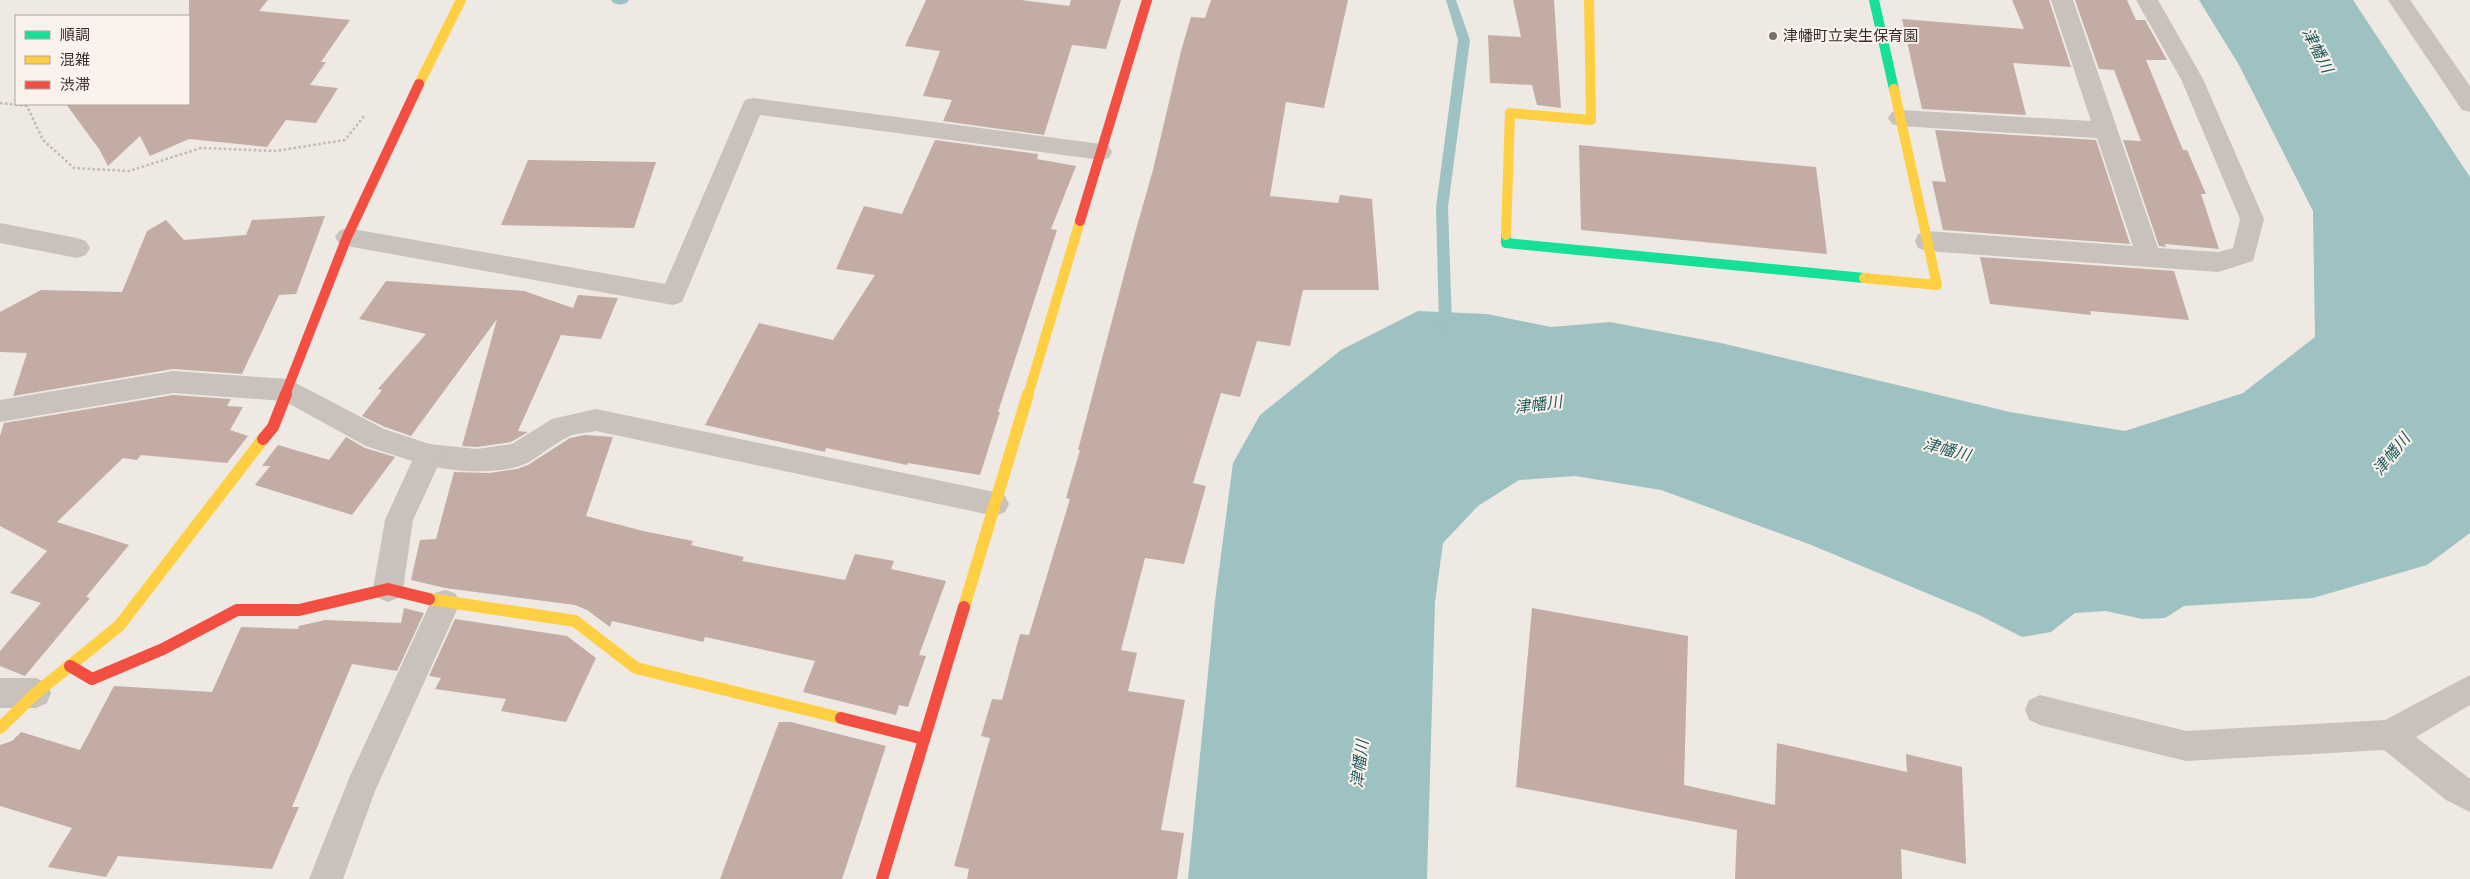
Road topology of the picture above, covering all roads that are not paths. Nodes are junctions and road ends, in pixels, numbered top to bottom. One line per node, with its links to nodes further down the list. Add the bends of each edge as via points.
1 (462, 0): 13 (street)
2 (1147, 0): 11 (street)
3 (1589, 0): 14 (street, via 1591,120 1510,113 1506,242 1937,285)
4 (1874, 0): 9 (street)
5 (2062, 0): 10 (street)
6 (2147, 0): 16 (street, via 2192,79 2252,219 2244,254 2218,262)
7 (2399, 0): 8 (street)
8 (2470, 104)
9 (1900, 118): 10 (street); 14 (street)
10 (2106, 130): 16 (street)
11 (1101, 152): 13 (lane, via 753,106 673,295); 20 (street)
12 (0, 232): 15 (street)
13 (347, 237): 17 (street)
14 (1927, 241): 16 (street)
15 (77, 248)
16 (2149, 257)
17 (288, 390): 18 (street, via 173,382); 19 (street, via 376,438); 23 (street, via 273,428 119,626)
18 (0, 411)
19 (429, 455): 20 (lane, via 477,460 516,455 562,427 596,420); 21 (street, via 399,520)
20 (996, 504): 30 (street)
21 (388, 589): 22 (street); 23 (street, via 299,610 237,610 163,649 92,679)
22 (444, 603): 30 (street, via 575,621 636,668); 32 (street, via 361,787)
23 (70, 666): 26 (street)
24 (2470, 689): 29 (street)
25 (0, 692): 26 (street)
26 (36, 693): 28 (street)
27 (2040, 710): 29 (street, via 2186,746)
28 (0, 728)
29 (2390, 735): 31 (street)
30 (924, 739): 33 (street)
31 (2470, 796)
32 (326, 879)
33 (882, 879)

